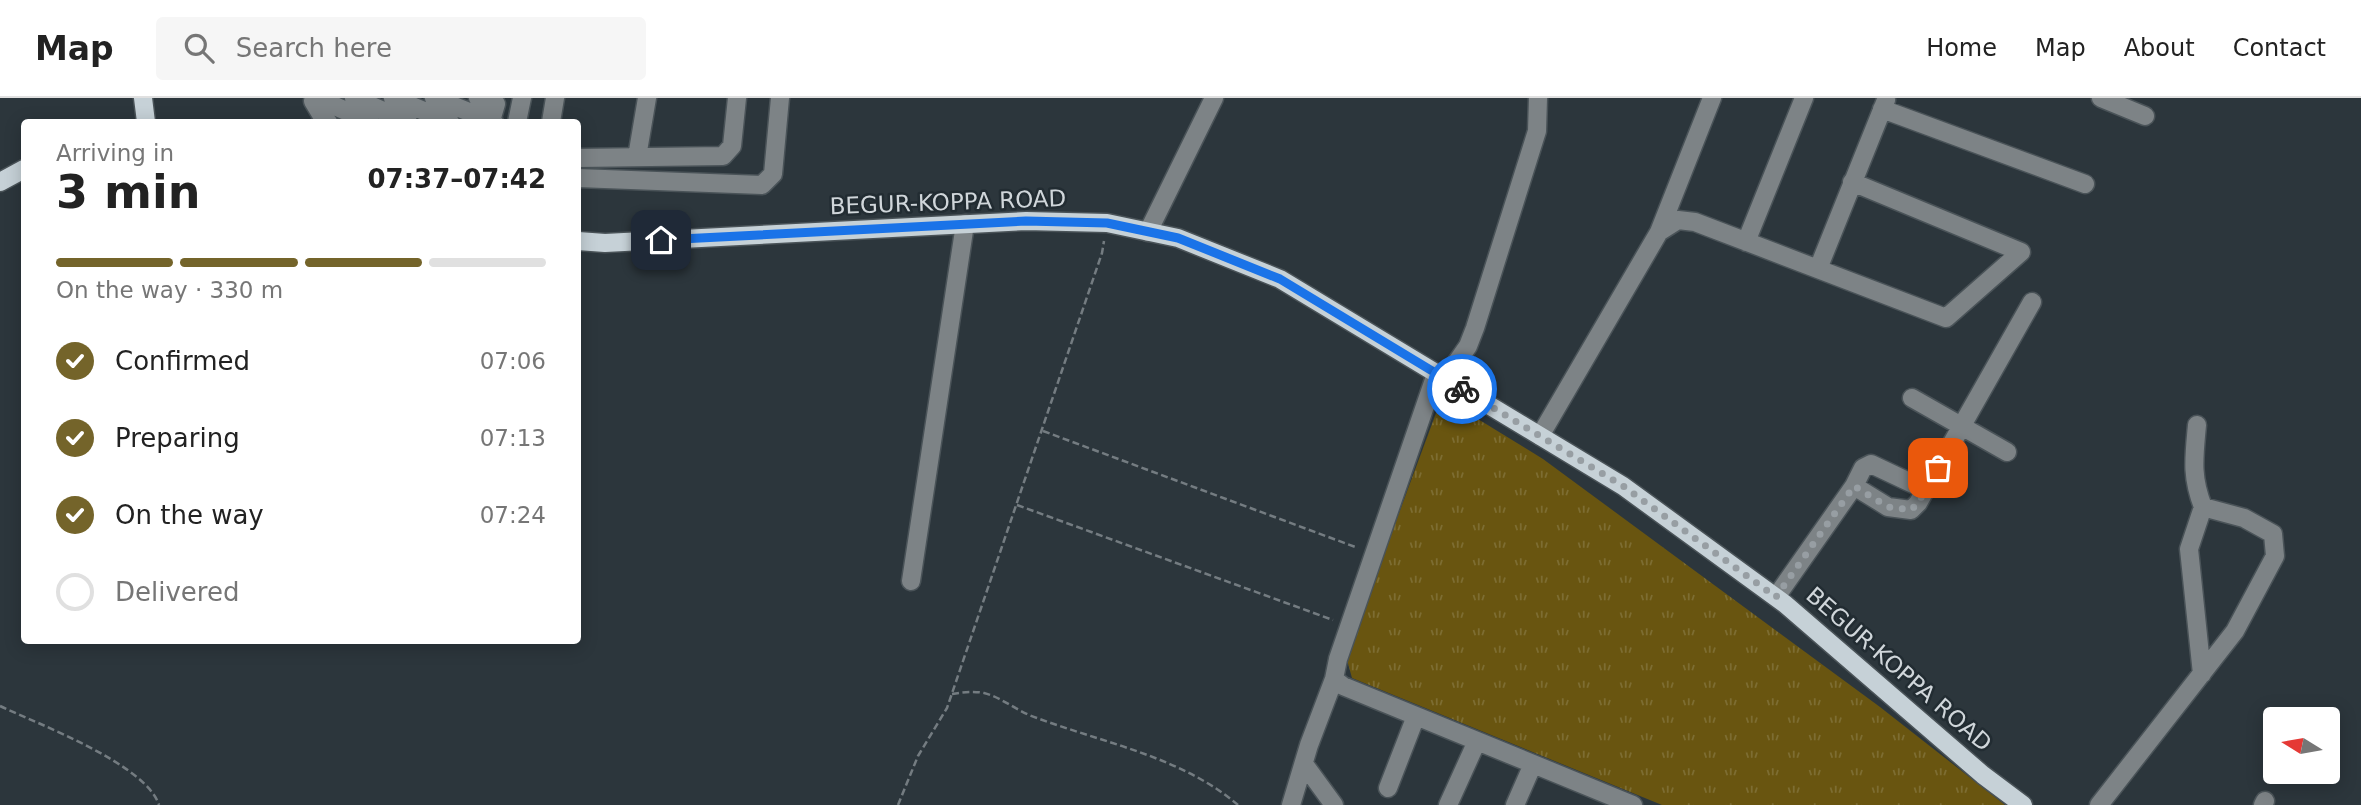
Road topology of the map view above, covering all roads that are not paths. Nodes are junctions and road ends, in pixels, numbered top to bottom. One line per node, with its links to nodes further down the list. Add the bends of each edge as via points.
1 (143, 98): 20 (main road)
2 (314, 98): 21 (street)
3 (323, 98): 22 (street)
4 (354, 98): 18 (street)
5 (434, 98): 24 (street)
6 (478, 98): 25 (street, via 496,104)
7 (522, 98): 26 (street)
8 (555, 98): 27 (street)
9 (648, 98): 29 (street)
10 (737, 98): 29 (street, via 732,146 723,156)
11 (780, 98): 31 (street, via 773,174 762,185)
12 (1214, 98): 36 (street)
13 (1538, 98): 42 (street, via 1537,131 1475,328 1468,346)
14 (1712, 98): 37 (street)
15 (1804, 98): 39 (street)
16 (2101, 98): 19 (street)
17 (1884, 104): 33 (street); 34 (street)
18 (400, 110): 23 (street)
19 (2145, 116)
20 (146, 119)
21 (324, 119)
22 (363, 119)
23 (438, 119)
24 (486, 119)
25 (494, 119)
26 (518, 119)
27 (552, 119)
28 (581, 158): 29 (street)
29 (636, 158)
30 (21, 171): 32 (main road)
31 (581, 178)
32 (0, 182)
33 (1852, 182): 40 (street); 40 (street, via 2021,253 1946,318)
34 (2085, 184)
35 (965, 224): 36 (main road, BEGUR-KOPPA ROAD, via 1107,223); 38 (main road, BEGUR-KOPPA ROAD); 51 (street)
36 (1148, 232): 42 (main road, BEGUR-KOPPA ROAD, via 1178,238 1280,279)
37 (1659, 232): 39 (street, via 1678,219); 46 (street)
38 (581, 241)
39 (1746, 242): 40 (street)
40 (1818, 269)
41 (2032, 302): 44 (street)
42 (1440, 377): 46 (main road, BEGUR-KOPPA ROAD); 54 (street)
43 (1912, 398): 44 (street)
44 (1962, 425): 47 (street); 49 (street)
45 (2197, 425): 50 (street, via 2195,485)
46 (1540, 436): 52 (main road, BEGUR-KOPPA ROAD, via 1623,486)
47 (2007, 452)
48 (1854, 486): 49 (street, via 1903,511 1911,510); 49 (street, via 1863,468 1871,464); 52 (street)
49 (1926, 490)
50 (2203, 507): 53 (street, via 2189,549); 53 (street, via 2244,518 2273,534 2275,556 2235,631)
51 (911, 581)
52 (1776, 597): 66 (main road, BEGUR-KOPPA ROAD)
53 (2202, 674): 67 (street)
54 (1334, 678): 55 (street); 57 (street)
55 (1416, 716): 56 (street); 59 (street)
56 (1477, 741): 58 (street); 63 (street)
57 (1304, 764): 61 (street); 62 (street)
58 (1533, 764): 60 (street); 64 (street)
59 (1388, 788)
60 (1600, 799): 65 (street)
61 (1291, 805)
62 (1334, 805)
63 (1448, 805)
64 (1515, 805)
65 (1633, 805)
66 (2023, 805)
67 (2099, 805)

